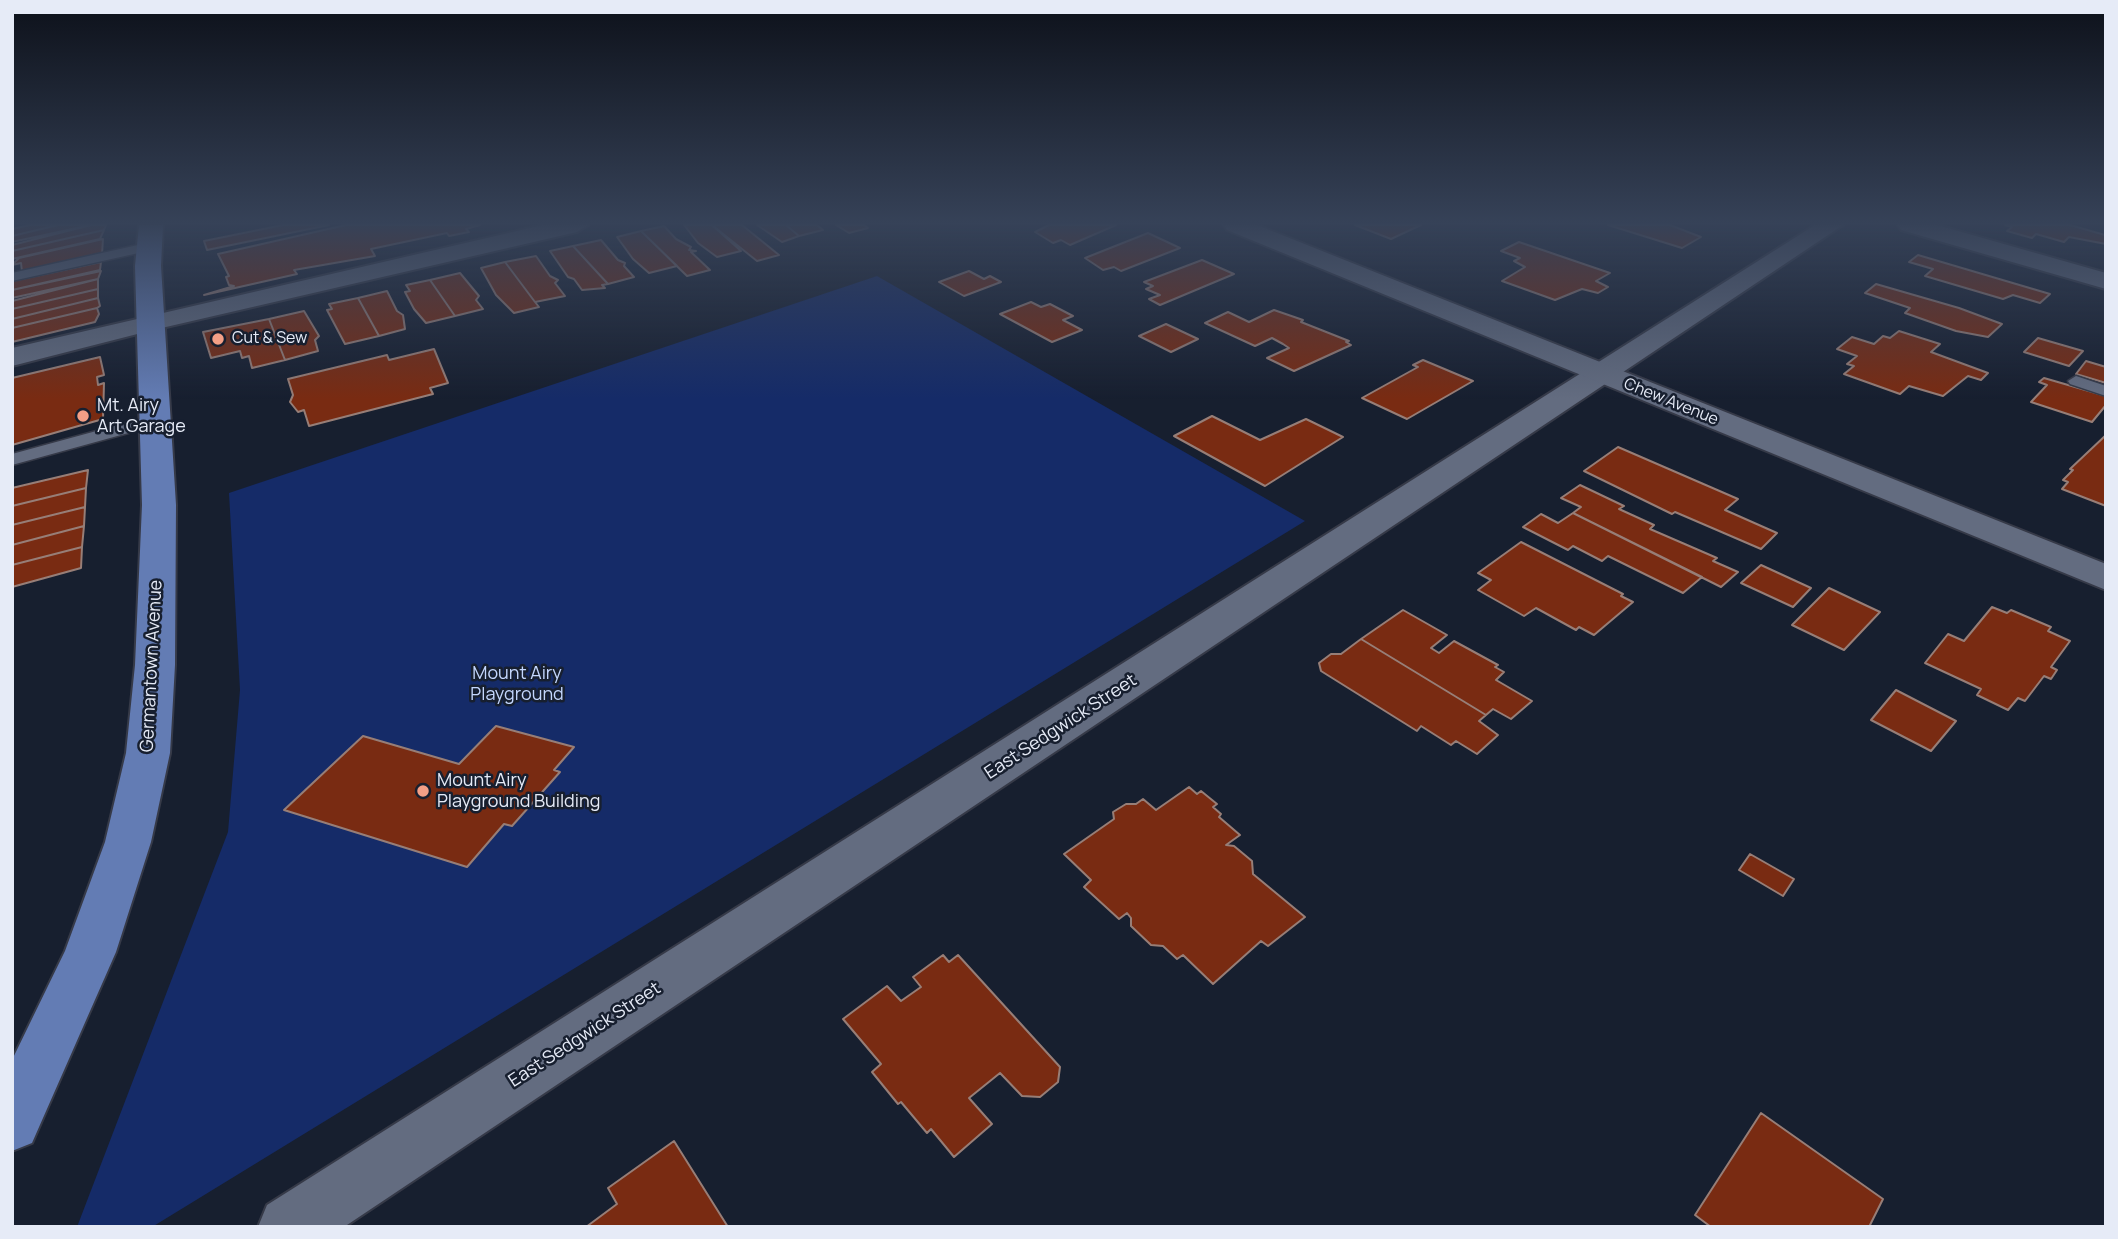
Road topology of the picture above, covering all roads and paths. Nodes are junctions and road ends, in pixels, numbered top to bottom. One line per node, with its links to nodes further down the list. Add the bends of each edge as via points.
1 (150, 283): 5 (main road, Germantown Avenue)
2 (325, 283): 5 (street)
3 (1376, 283): 7 (street, Chew Avenue)
4 (1745, 283): 7 (street, East Sedgwick Street)
5 (151, 322): 6 (street); 10 (main road, Germantown Avenue)
6 (12, 357)
7 (1604, 375): 12 (street, Chew Avenue); 14 (street, East Sedgwick Street)
8 (2076, 381): 9 (lane)
9 (2106, 391)
10 (155, 421): 11 (lane); 13 (main road, Germantown Avenue, via 158,532 148,753 128,842 90,952)
11 (12, 460)
12 (2106, 578)
13 (12, 1123)
14 (289, 1227)

